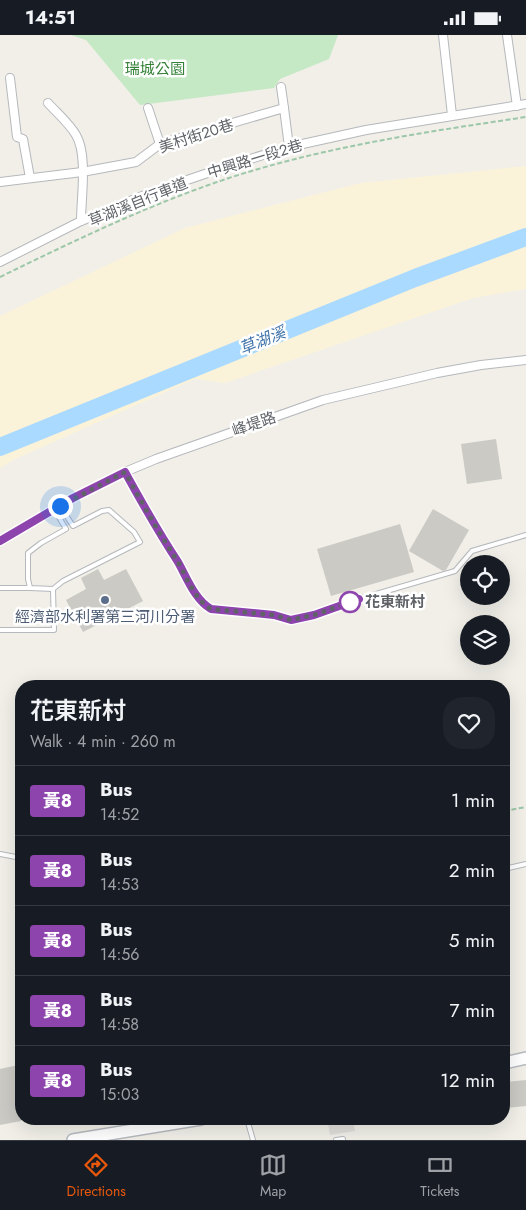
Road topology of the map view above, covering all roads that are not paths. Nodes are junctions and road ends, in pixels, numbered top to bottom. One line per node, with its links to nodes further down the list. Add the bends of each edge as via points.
1 (443, 35): 10 (street)
2 (507, 35): 7 (street)
3 (10, 78): 14 (street, via 17,137 23,139)
4 (281, 87): 9 (street)
5 (48, 103): 13 (street, via 77,137)
6 (526, 104): 7 (street, 中興路一段2巷)
7 (516, 106): 10 (street, 中興路一段2巷)
8 (148, 108): 11 (street)
9 (284, 109): 11 (street, 美村街20巷); 12 (street)
10 (452, 115): 12 (street, 中興路一段2巷)
11 (160, 144): 13 (street, 美村街20巷, via 136,162)
12 (289, 147): 16 (street, 中興路一段2巷, via 189,179)
13 (82, 172): 14 (street, 美村街20巷); 16 (street)
14 (30, 179): 15 (street, 美村街20巷)
15 (0, 182)
16 (80, 221): 17 (street, 中興路一段2巷)
17 (0, 262)
18 (526, 360): 19 (street, 峰堤路, via 437,373 323,400)
19 (125, 472): 20 (street, 峰堤路); 21 (lane, via 161,538 198,596 211,609 302,619 455,571 472,551)
20 (57, 508): 22 (street, 峰堤路); 24 (lane, via 66,529 28,553); 25 (lane, via 73,526 109,510 134,532 140,542)
21 (526, 535)
22 (0, 541)
23 (0, 588): 24 (lane)
24 (30, 588): 25 (lane)
25 (53, 589): 26 (lane, via 54,630)
26 (0, 630)
27 (0, 853): 28 (lane)
28 (15, 857)
29 (526, 864): 30 (lane)
30 (510, 868)
31 (526, 1059): 32 (street)
32 (510, 1062)
33 (173, 1125): 35 (street)
34 (249, 1125): 38 (lane)
35 (116, 1137): 37 (street)
36 (344, 1139): 39 (lane)
37 (73, 1140)
38 (253, 1140)
39 (336, 1140)

